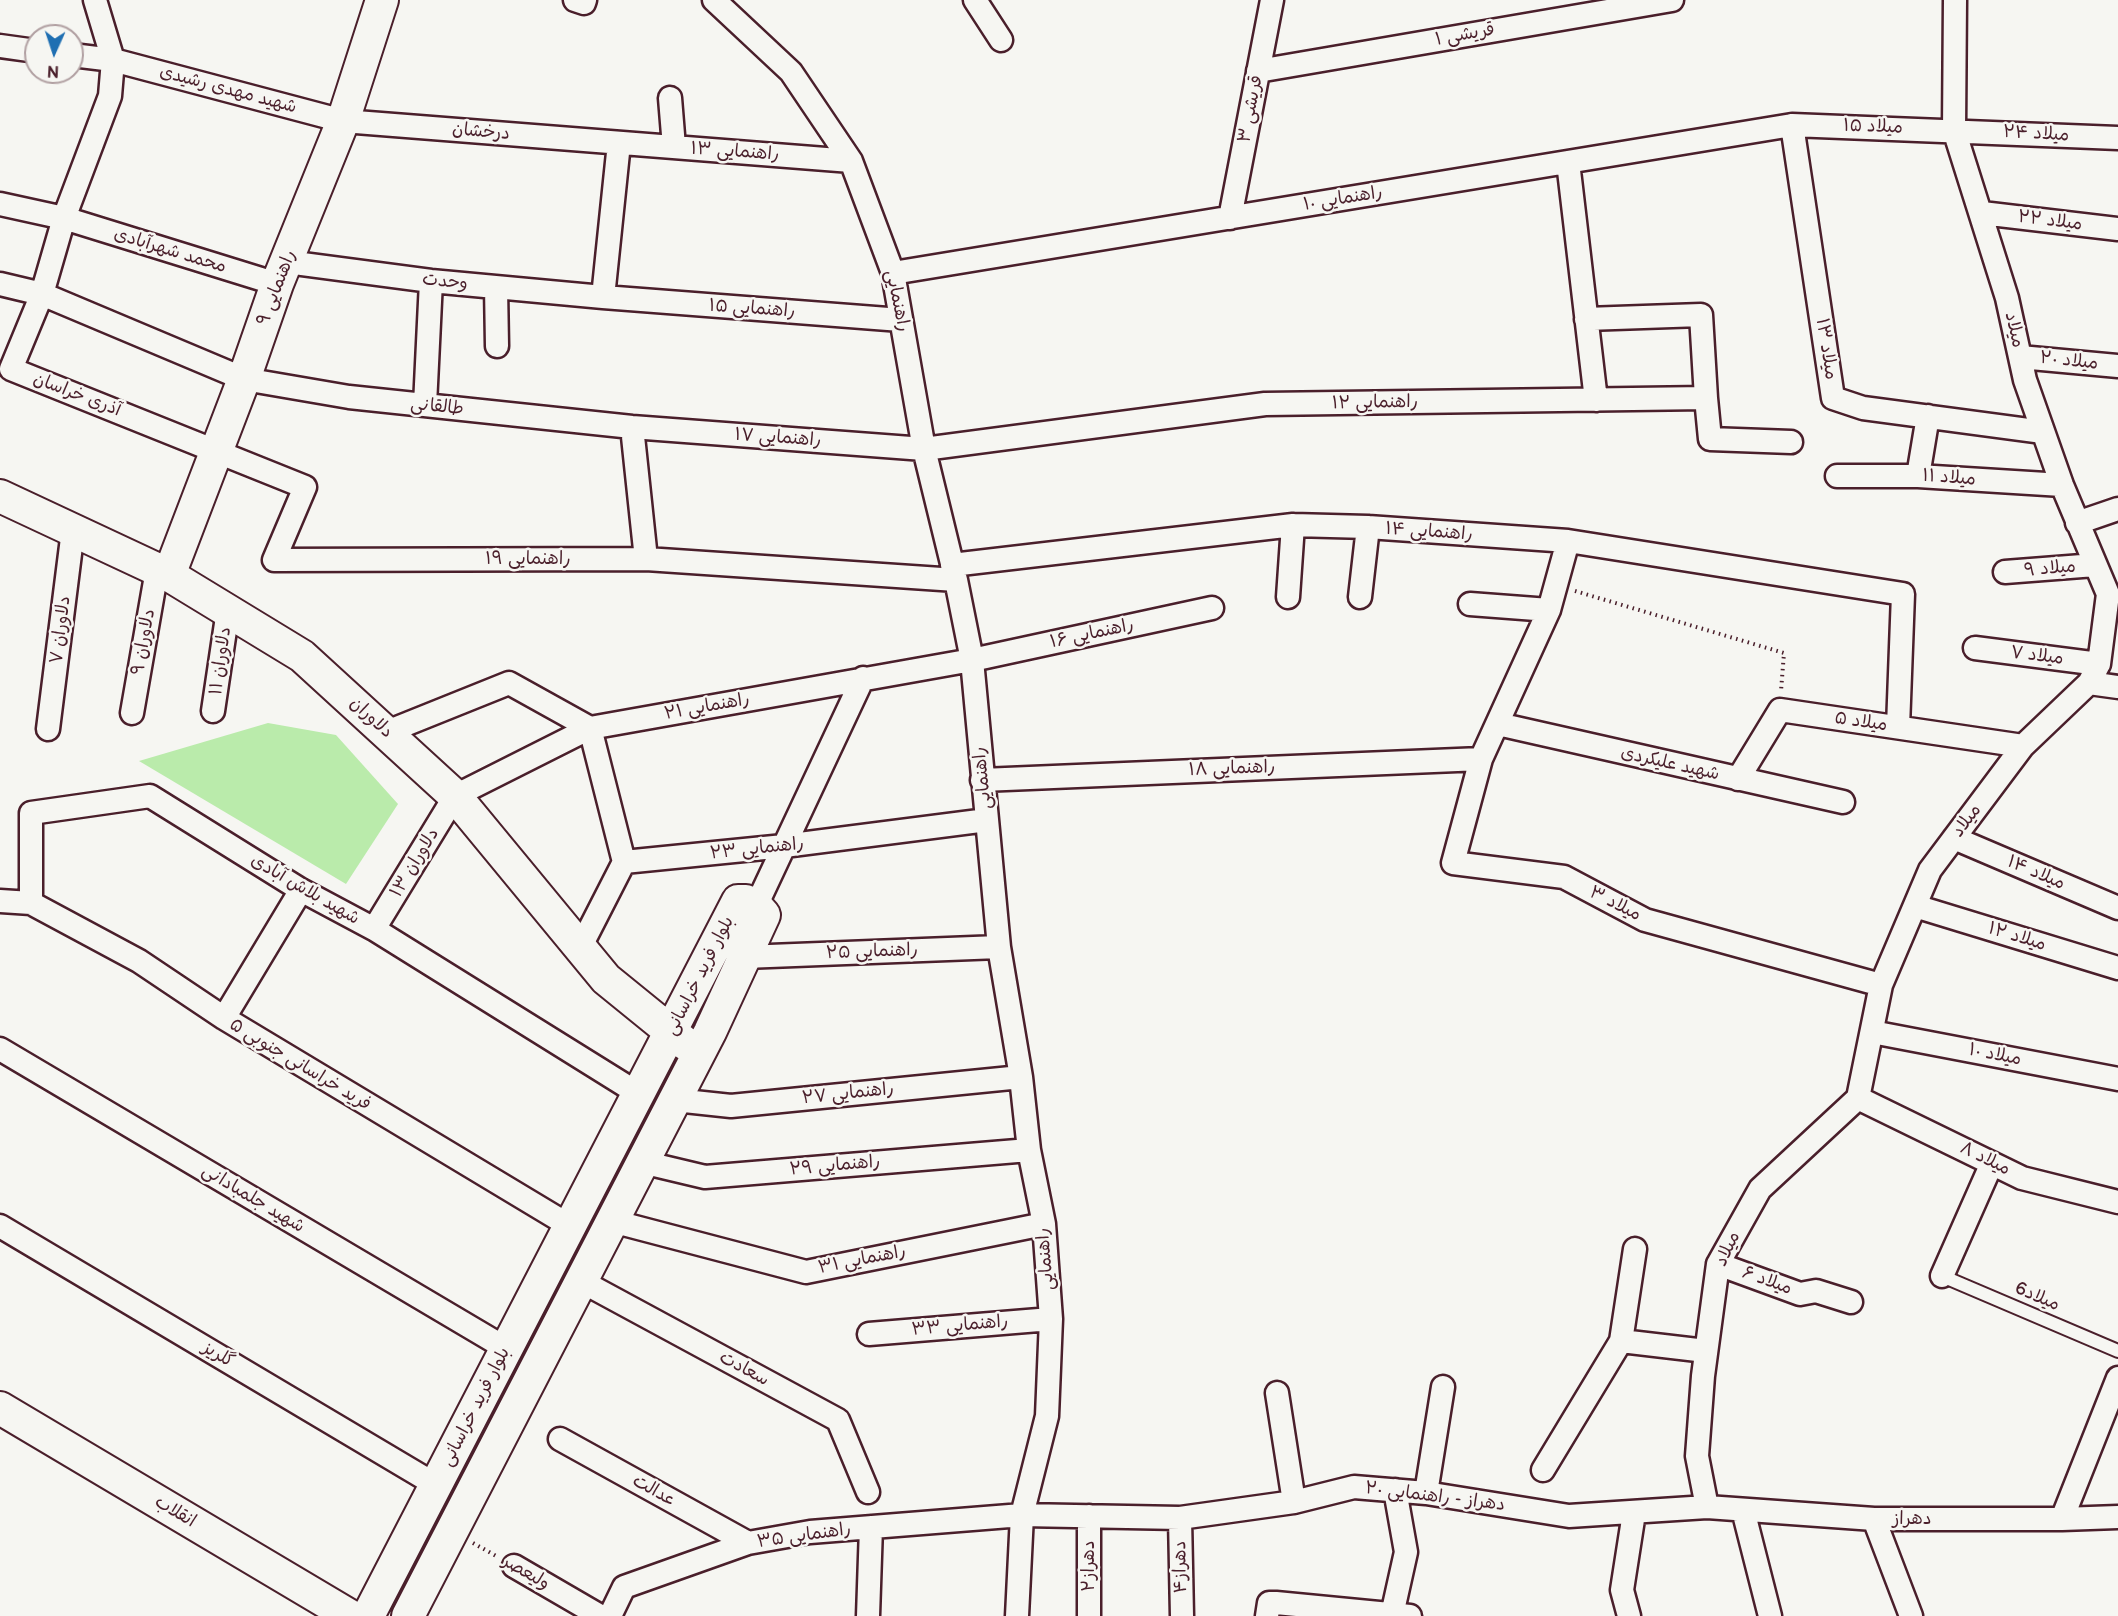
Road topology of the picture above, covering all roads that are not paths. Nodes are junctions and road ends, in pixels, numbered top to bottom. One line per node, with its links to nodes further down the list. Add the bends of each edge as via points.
1 (95, 0): 15 (street)
2 (382, 0): 18 (street, راهنمایی ۹)
3 (575, 0): 4 (street)
4 (585, 0)
5 (714, 0): 24 (street, راهنمایی, via 791,72)
6 (975, 0): 11 (street)
7 (1272, 0): 16 (street, قریشی ۳)
8 (1672, 0): 10 (street, قریشی ۱)
9 (1955, 0): 20 (street, میلاد)
10 (1564, 8): 16 (street, قریشی ۱)
11 (1001, 40)
12 (0, 46): 13 (street)
13 (24, 49)
14 (84, 56): 15 (street, شهید مهدی رشیدی)
15 (113, 60): 18 (street, شهید مهدی رشیدی); 28 (street, via 110,96)
16 (1258, 71): 29 (street, قریشی ۳)
17 (670, 98): 23 (street)
18 (343, 120): 22 (street, درخشان); 31 (street, راهنمایی ۹)
19 (1792, 125): 20 (street, میلاد ۱۵); 25 (street, راهنمایی ۱۰); 47 (street, میلاد ۱۳, via 1833,398 1863,408)
20 (1954, 130): 21 (street, میلاد ۲۴); 27 (street, میلاد)
21 (2118, 138)
22 (619, 143): 23 (street, راهنمایی ۱۳); 37 (street)
23 (674, 147): 24 (street, راهنمایی ۱۳)
24 (851, 161): 32 (street, راهنمایی)
25 (1568, 162): 29 (street, راهنمایی ۱۰); 38 (street)
26 (0, 204): 28 (street, محمد شهرآبادی)
27 (1982, 213): 30 (street, میلاد ۲۲); 41 (street, میلاد)
28 (64, 218): 31 (street, محمد شهرآبادی); 36 (street)
29 (1230, 218): 32 (street, راهنمایی ۱۰)
30 (2118, 229)
31 (282, 273): 33 (street, وحدت); 43 (street, راهنمایی ۹)
32 (893, 273): 39 (street, راهنمایی)
33 (431, 280): 35 (street, وحدت); 46 (street)
34 (0, 284): 36 (street, طالقانی)
35 (496, 287): 37 (street, وحدت); 40 (street)
36 (42, 294): 43 (street, طالقانی); 52 (street, آذری خراسان, via 11,369)
37 (603, 297): 39 (street, راهنمایی ۱۵)
38 (1586, 319): 44 (street, via 1701,315); 45 (street)
39 (901, 320): 51 (street, راهنمایی)
40 (497, 346)
41 (2020, 357): 42 (street, میلاد ۲۰); 49 (street, میلاد)
42 (2118, 366)
43 (244, 379): 46 (street, طالقانی); 52 (street, راهنمایی ۹)
44 (1706, 398): 45 (street, راهنمایی ۱۲); 50 (street, via 1710,439)
45 (1596, 400): 51 (street, راهنمایی ۱۲, via 1265,404)
46 (425, 405): 48 (street, طالقانی)
47 (1928, 416): 49 (street, میلاد ۱۳); 54 (street)
48 (632, 427): 51 (street, راهنمایی ۱۷); 63 (street)
49 (2043, 432): 55 (street, میلاد)
50 (1791, 442)
51 (924, 449): 65 (street, راهنمایی)
52 (218, 450): 63 (street, راهنمایی ۱۹, via 305,487 274,560); 67 (street, راهنمایی ۹)
53 (1837, 476): 54 (street, میلاد ۱۱)
54 (1918, 476): 55 (street, میلاد ۱۱)
55 (2062, 485): 58 (street, میلاد)
56 (0, 496): 61 (street, دلاوران)
57 (2118, 509): 58 (street)
58 (2077, 523): 64 (street, میلاد)
59 (1293, 525): 60 (street, راهنمایی ۱۴); 65 (street, راهنمایی ۱۴); 68 (street)
60 (1368, 527): 62 (street, راهنمایی ۱۴); 69 (street)
61 (73, 530): 67 (street, دلاوران); 84 (street, دلاوران ۷)
62 (1568, 541): 73 (street); 82 (street, راهنمایی ۱۴, via 1904,594)
63 (646, 559): 65 (street, راهنمایی ۱۹)
64 (2095, 565): 66 (street, میلاد ۹); 76 (street, میلاد, via 2108,594)
65 (954, 572): 75 (street, راهنمایی)
66 (2005, 572)
67 (163, 573): 72 (street, دلاوران); 80 (street, دلاوران ۹)
68 (1288, 597)
69 (1360, 597)
70 (1470, 604): 73 (street)
71 (1212, 608): 75 (street, راهنمایی ۱۶)
72 (228, 610): 79 (street, دلاوران ۱۱); 85 (street, دلاوران, via 302,656)
73 (1548, 610): 81 (street)
74 (1975, 648): 76 (street, میلاد ۷)
75 (972, 660): 77 (street, راهنمایی ۲۱); 89 (street, راهنمایی)
76 (2094, 674): 78 (street, میلاد ۷); 86 (street, میلاد)
77 (863, 678): 83 (street, راهنمایی ۲۱); 94 (street)
78 (2118, 687)
79 (213, 711)
80 (132, 713)
81 (1498, 724): 87 (street); 88 (street, شهید علیکردی)
82 (1898, 727): 86 (street, میلاد ۵); 88 (street, میلاد ۵, via 1780,710)
83 (590, 728): 85 (street, via 508,683); 90 (street, راهنمایی ۲۱); 95 (street)
84 (48, 729)
85 (387, 732): 90 (street, دلاوران)
86 (2023, 746): 93 (street, میلاد)
87 (1481, 759): 89 (street, راهنمایی ۱۸); 107 (street, میلاد ۳, via 1453,863 1564,877 1645,920)
88 (1738, 779): 91 (street, شهید علیکردی)
89 (982, 780): 92 (street, راهنمایی)
90 (455, 796): 102 (street, دلاوران ۱۳); 104 (street, دلاوران)
91 (1843, 802)
92 (987, 820): 94 (street, راهنمایی ۲۳); 103 (street, راهنمایی)
93 (1954, 838): 100 (street, میلاد, via 1930,870); 101 (street, میلاد ۱۴)
94 (784, 846): 95 (street, راهنمایی ۲۳); 99 (street)
95 (624, 862): 104 (street)
96 (301, 890): 98 (street, شهید بلاش آبادی, via 150,796 31,813); 102 (street, شهید بلاش آبادی); 108 (street)
97 (0, 901): 98 (street)
98 (31, 903): 108 (street, فرید خراسانی جنوبی ۵, via 139,961)
99 (756, 906): 105 (street, بلوار فرید خراسانی, via 764,915); 110 (street, بلوار فرید خراسانی, via 738,901)
100 (1915, 906): 106 (street, میلاد ۱۲); 107 (street, میلاد)
101 (2118, 908)
102 (374, 929): 115 (street, شهید بلاش آبادی)
103 (999, 947): 105 (street, راهنمایی ۲۵); 113 (street, راهنمایی)
104 (579, 950): 110 (street, دلاوران, via 606,980)
105 (744, 957): 111 (street, بلوار فرید خراسانی)
106 (2118, 968)
107 (1881, 985): 109 (street, میلاد)
108 (224, 1018): 125 (street, فرید خراسانی جنوبی ۵)
109 (1872, 1032): 114 (street, میلاد ۱۰); 116 (street, میلاد)
110 (670, 1034): 111 (street, دلاوران); 115 (street, بلوار فرید خراسانی)
111 (699, 1053): 117 (street, بلوار فرید خراسانی)
112 (4, 1059): 134 (street, شهید جلمبادانی)
113 (1021, 1077): 117 (street, راهنمایی ۲۷, via 731,1106); 118 (street, راهنمایی)
114 (2118, 1079)
115 (639, 1094): 125 (street, بلوار فرید خراسانی)
116 (1858, 1098): 120 (street, میلاد ۸); 127 (street, میلاد, via 1760,1189)
117 (675, 1100): 119 (street, بلوار فرید خراسانی)
118 (1029, 1150): 119 (street, راهنمایی ۲۹, via 705,1177); 123 (street, راهنمایی)
119 (642, 1162): 122 (street, بلوار فرید خراسانی)
120 (1992, 1163): 121 (street, میلاد ۸, via 2022,1178); 128 (street)
121 (2118, 1202)
122 (612, 1221): 123 (street, راهنمایی ۳۱, via 806,1272); 129 (street, بلوار فرید خراسانی)
123 (1044, 1224): 131 (street, راهنمایی)
124 (0, 1226): 143 (street, گلریز)
125 (570, 1226): 134 (street, بلوار فرید خراسانی)
126 (1635, 1248): 133 (street)
127 (1718, 1264): 130 (street, میلاد ۶, via 1800,1293 1816,1292); 135 (street, میلاد)
128 (1942, 1276): 136 (lane, میلاد6)
129 (581, 1281): 145 (street, سعادت, via 838,1420); 163 (street, بلوار فرید خراسانی)
130 (1851, 1302)
131 (1051, 1319): 132 (street, راهنمایی ۳۳); 151 (street, راهنمایی, via 1047,1416)
132 (868, 1334)
133 (1621, 1341): 135 (street); 142 (street)
134 (507, 1349): 143 (street, بلوار فرید خراسانی)
135 (1706, 1351): 148 (street, میلاد, via 1697,1456)
136 (2118, 1352)
137 (2118, 1378): 156 (street)
138 (1443, 1387): 146 (street)
139 (1277, 1393): 147 (street)
140 (0, 1408): 161 (street, انقلاب)
141 (560, 1439): 158 (street, عدالت)
142 (1543, 1470)
143 (436, 1485): 162 (street, بلوار فرید خراسانی)
144 (1395, 1490): 146 (street, دهراز - راهنمایی ۲۰); 147 (street, دهراز - راهنمایی ۲۰, via 1354,1486); 160 (street, via 1406,1552)
145 (868, 1492)
146 (1426, 1493): 150 (street, دهراز - راهنمایی ۲۰, via 1569,1516)
147 (1294, 1502): 154 (street, دهراز - راهنمایی ۲۰)
148 (1707, 1507): 149 (street, دهراز); 150 (street, دهراز - راهنمایی ۲۰)
149 (1743, 1510): 155 (street, دهراز); 172 (street)
150 (1635, 1513): 171 (street, via 1622,1590)
151 (1022, 1515): 152 (street, دهراز - راهنمایی ۲۰); 157 (street, راهنمایی ۳۵); 167 (street, راهنمایی)
152 (1089, 1516): 154 (street, دهراز - راهنمایی ۲۰); 168 (street, دهراز۲)
153 (2118, 1516): 156 (street, دهراز)
154 (1180, 1518): 169 (street, دهراز۴)
155 (1874, 1519): 156 (street, دهراز); 173 (street)
156 (2062, 1520)
157 (871, 1527): 158 (street, راهنمایی ۳۵); 166 (street)
158 (748, 1543): 165 (street, راهنمایی ۳۵, via 624,1587)
159 (514, 1566): 164 (street, ولیعصر)
160 (1390, 1615): 170 (street, via 1269,1603)
161 (350, 1616)
162 (368, 1616)
163 (408, 1616)
164 (600, 1616)
165 (610, 1616)
166 (868, 1616)
167 (1017, 1616)
168 (1089, 1616)
169 (1182, 1616)
170 (1267, 1616)
171 (1629, 1616)
172 (1770, 1616)
173 (1911, 1616)

